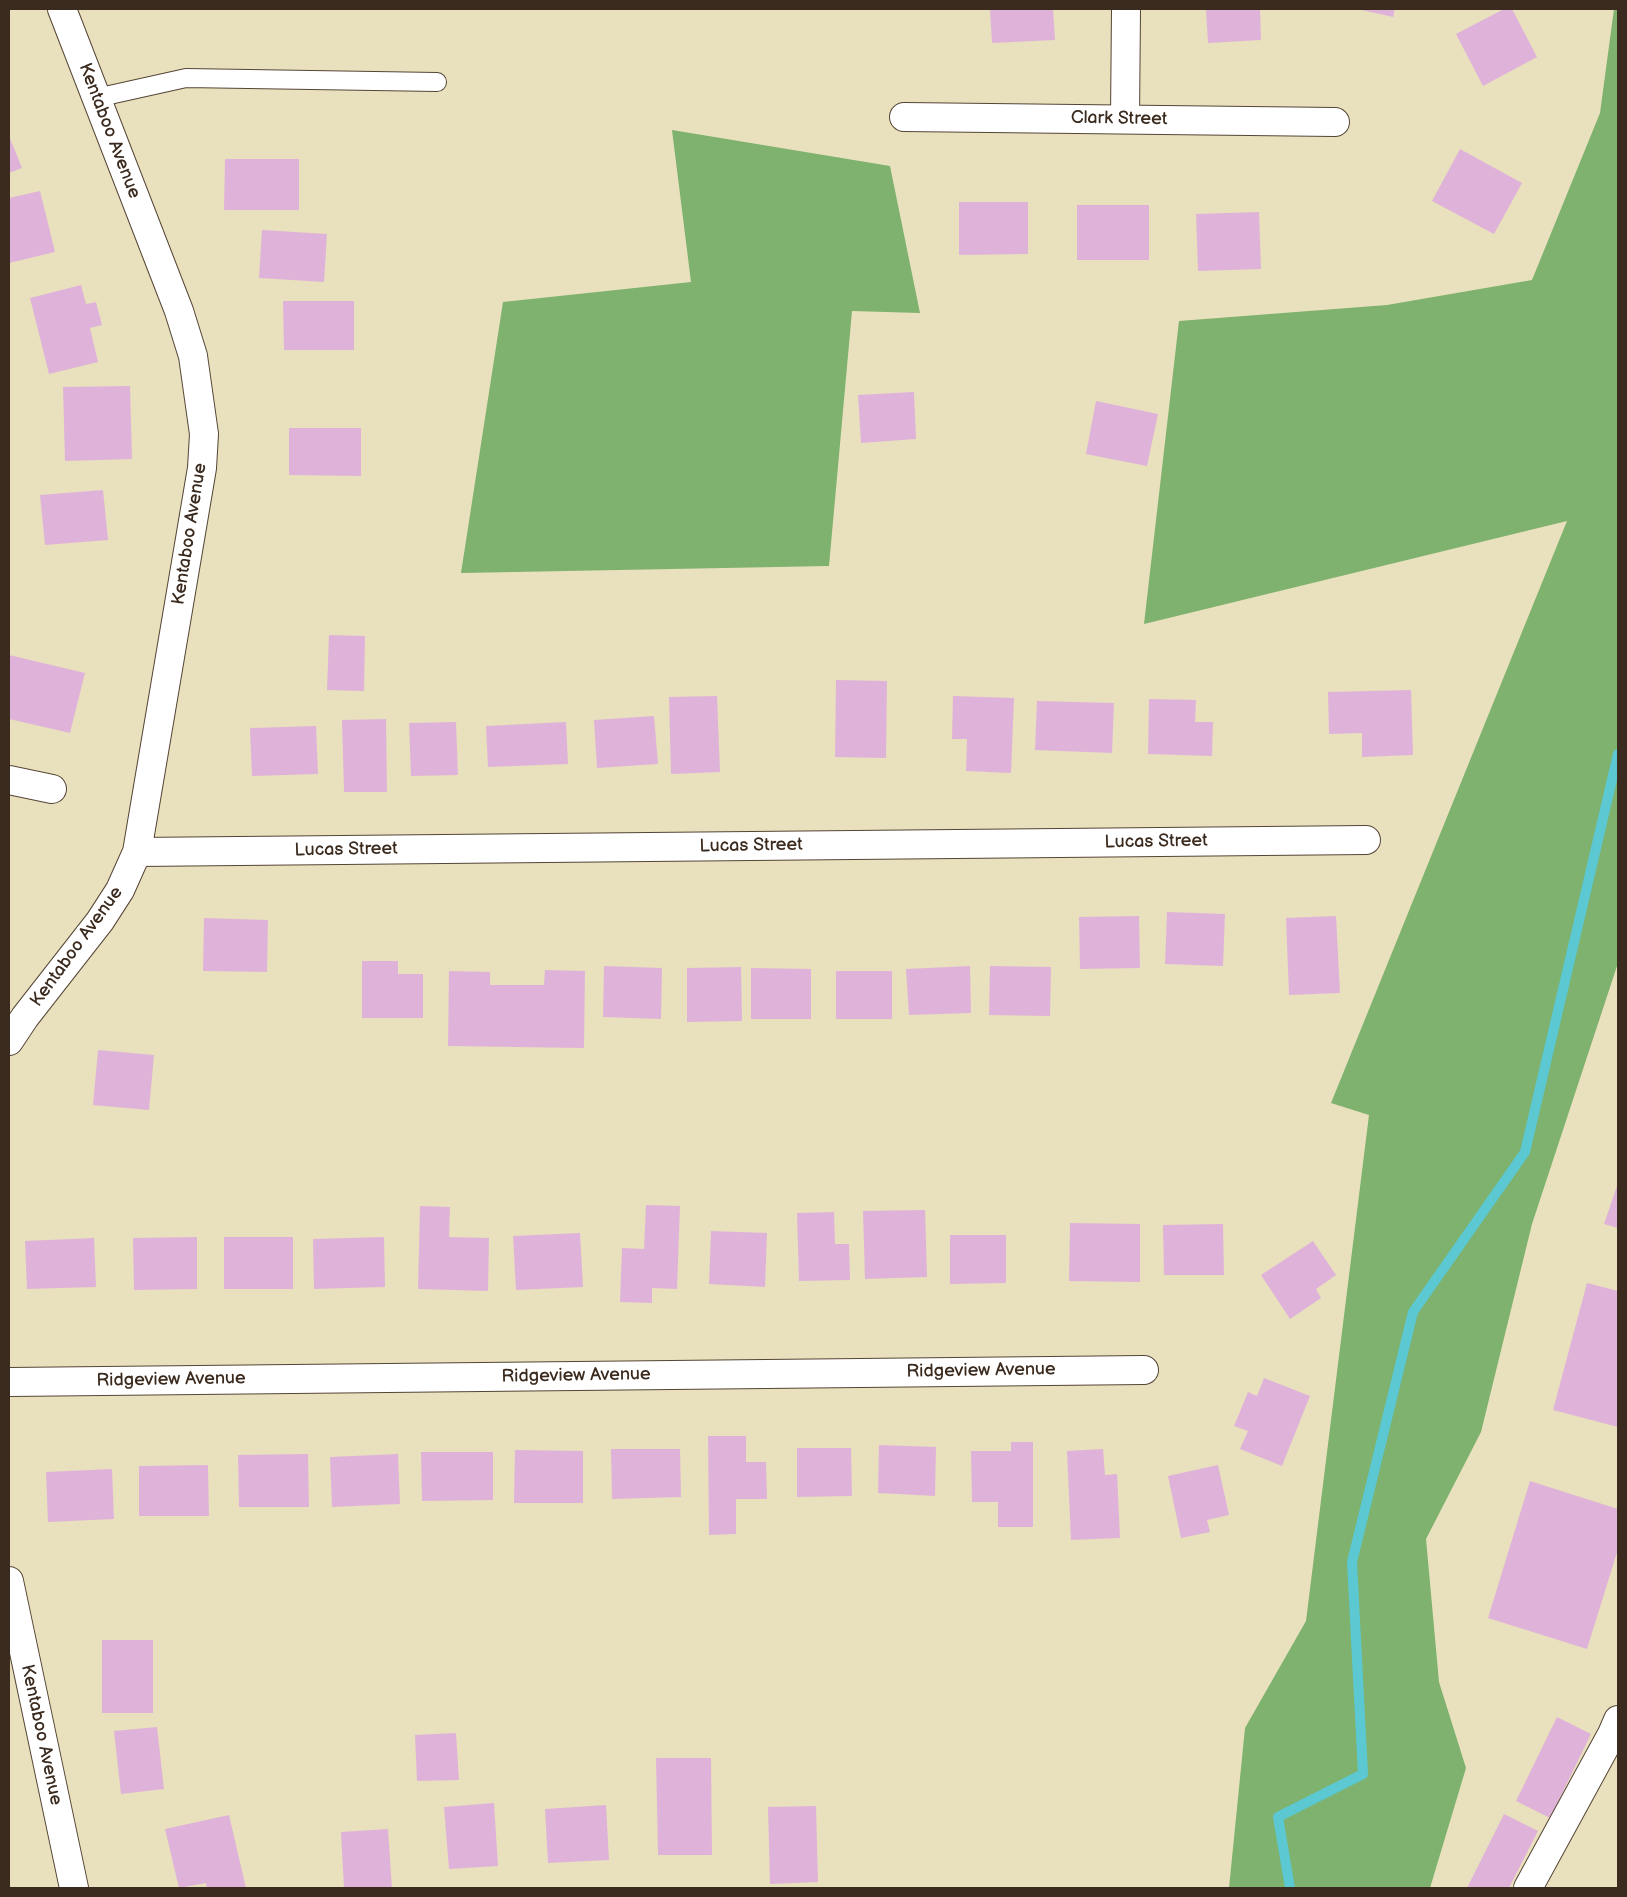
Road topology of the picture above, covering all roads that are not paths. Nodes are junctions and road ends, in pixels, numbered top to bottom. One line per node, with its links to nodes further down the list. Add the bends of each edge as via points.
1 (62, 9): 4 (street, Kentaboo Avenue)
2 (1126, 9): 6 (street)
3 (437, 82): 4 (lane, via 186,78)
4 (96, 98): 11 (street, Kentaboo Avenue, via 179,311 193,356 204,434 202,468)
5 (904, 117): 6 (street, Clark Street)
6 (1125, 119): 7 (street, Clark Street)
7 (1335, 122)
8 (9, 780): 9 (street)
9 (52, 789)
10 (1366, 840): 11 (street, Lucas Street)
11 (137, 852): 12 (street, Kentaboo Avenue, via 120,890 100,921)
12 (9, 1042)
13 (1144, 1370): 14 (street, Ridgeview Avenue)
14 (9, 1382)
15 (9, 1581): 17 (street, Kentaboo Avenue)
16 (1618, 1720): 18 (street)
17 (74, 1888)
18 (1528, 1888)

